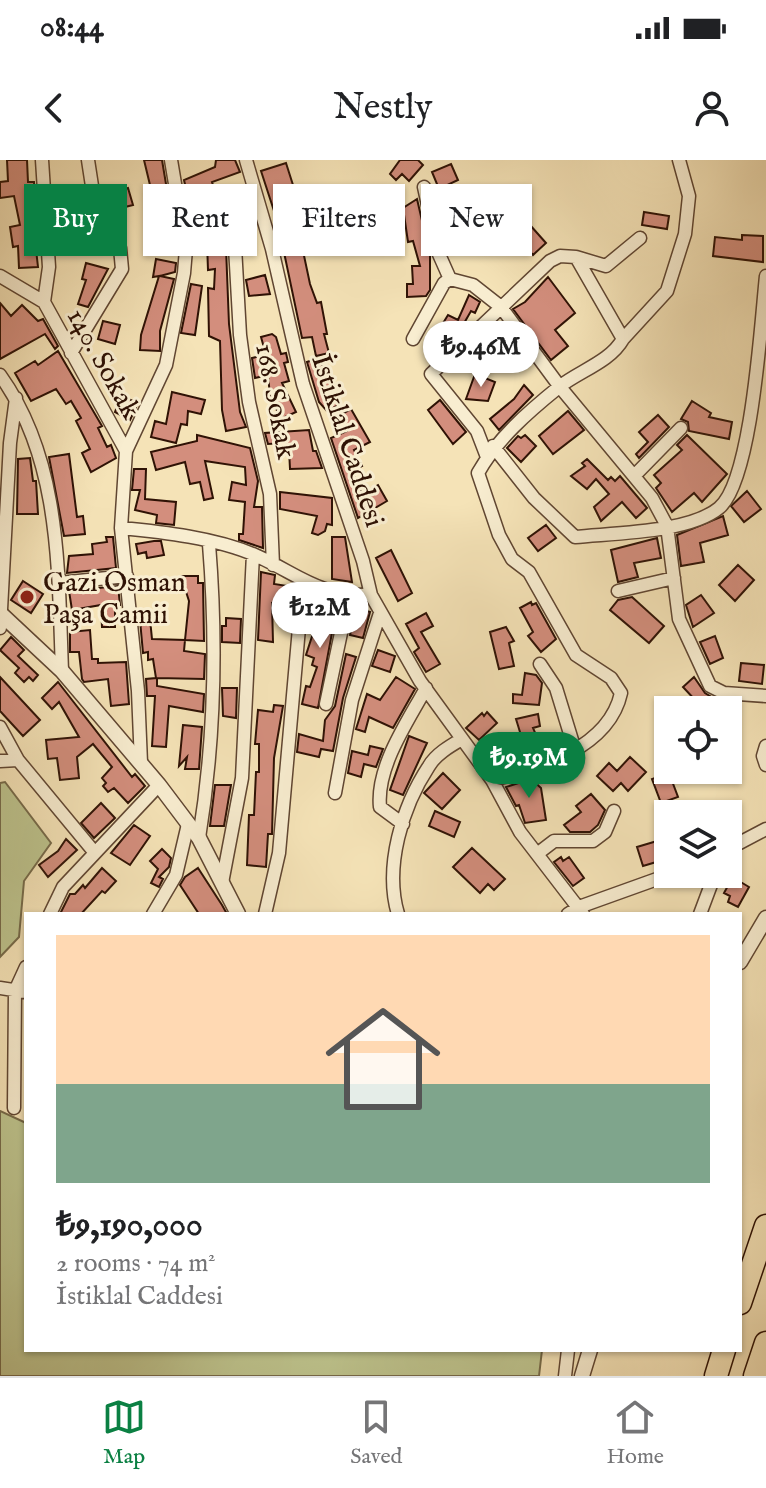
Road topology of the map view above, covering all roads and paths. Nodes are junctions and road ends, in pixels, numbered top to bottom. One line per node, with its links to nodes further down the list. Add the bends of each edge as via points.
1 (42, 160): 13 (street, via 49,267)
2 (88, 160): 17 (street, via 92,186 120,248 122,269)
3 (171, 160): 22 (street, via 186,249 184,273 166,365)
4 (246, 160): 36 (street, İstiklal Caddesi, via 303,384)
5 (679, 160): 16 (street, via 689,196 685,234 667,291)
6 (640, 238): 9 (street, via 606,266)
7 (236, 256): 29 (street, 168. Sokak, via 249,402 270,494)
8 (440, 256): 12 (street)
9 (576, 257): 14 (street, via 550,261); 16 (street)
10 (0, 276): 13 (street, 140. Sokak)
11 (766, 276): 25 (street, via 763,336 741,469 732,494 718,510)
12 (450, 279): 14 (street, via 473,285); 15 (street)
13 (44, 302): 17 (street, 140. Sokak)
14 (501, 307): 19 (street); 23 (street, via 431,374)
15 (413, 339)
16 (623, 339): 19 (street, via 617,350)
17 (71, 353): 22 (street, 140. Sokak)
18 (0, 375): 20 (street)
19 (560, 387): 23 (street); 24 (street)
20 (16, 398): 32 (street, via 34,432 48,485); 38 (street)
21 (681, 428): 24 (street)
22 (126, 451): 26 (street)
23 (490, 452): 25 (street, via 575,537); 47 (street, via 478,473 512,559 529,572 576,655 611,678 621,693 610,717)
24 (634, 476): 25 (street)
25 (667, 526): 31 (street)
26 (121, 528): 27 (street, via 177,534); 30 (street)
27 (209, 544): 28 (street); 59 (street, via 214,699)
28 (253, 554): 29 (street); 64 (street, via 242,778)
29 (273, 565): 33 (street)
30 (127, 576): 32 (street); 50 (street)
31 (674, 578): 34 (street); 42 (street, via 679,619 710,686 724,693)
32 (59, 583): 40 (street)
33 (303, 583): 35 (street); 69 (street, via 279,853)
34 (618, 591)
35 (349, 595): 36 (street); 43 (street)
36 (371, 595): 37 (street, İstiklal Caddesi)
37 (380, 613): 41 (street, İstiklal Caddesi); 54 (street, via 352,700)
38 (1, 619): 40 (street)
39 (540, 664): 47 (street, via 556,688)
40 (62, 671): 50 (street)
41 (426, 688): 45 (street, İstiklal Caddesi); 57 (street, via 397,742 378,794 380,807)
42 (766, 696)
43 (326, 704)
44 (0, 727): 48 (street)
45 (462, 739): 52 (street, İstiklal Caddesi); 57 (street, via 429,765)
46 (766, 746): 51 (street)
47 (575, 750): 52 (street, via 535,770)
48 (18, 760): 49 (street); 61 (street)
49 (0, 761)
50 (141, 763): 53 (street)
51 (766, 765)
52 (492, 780): 62 (street, İstiklal Caddesi)
53 (159, 785): 56 (street); 61 (street)
54 (335, 793)
55 (614, 811): 62 (street, via 605,832 593,841 554,841)
56 (188, 824): 59 (street); 67 (street, via 176,875)
57 (403, 824): 70 (street, via 396,841)
58 (766, 829): 60 (street)
59 (199, 838): 64 (street)
60 (742, 842)
61 (95, 853): 66 (street, via 63,887)
62 (537, 854): 71 (street, İstiklal Caddesi)
63 (654, 881): 71 (street)
64 (222, 883): 68 (street)
65 (710, 888): 72 (street)
66 (51, 912)
67 (154, 912)
68 (237, 912)
69 (265, 912)
70 (397, 912)
71 (577, 912)
72 (701, 912)
73 (764, 921): 74 (street); 75 (street)
74 (742, 946)
75 (742, 959)
76 (0, 988): 77 (street)
77 (21, 991): 78 (street)
78 (14, 1108)
79 (766, 1226): 80 (highway)
80 (742, 1297)
81 (766, 1343): 88 (highway)
82 (568, 1352): 85 (street)
83 (589, 1352): 86 (street)
84 (723, 1352): 87 (highway)
85 (565, 1376)
86 (582, 1376)
87 (716, 1376)
88 (755, 1376)

